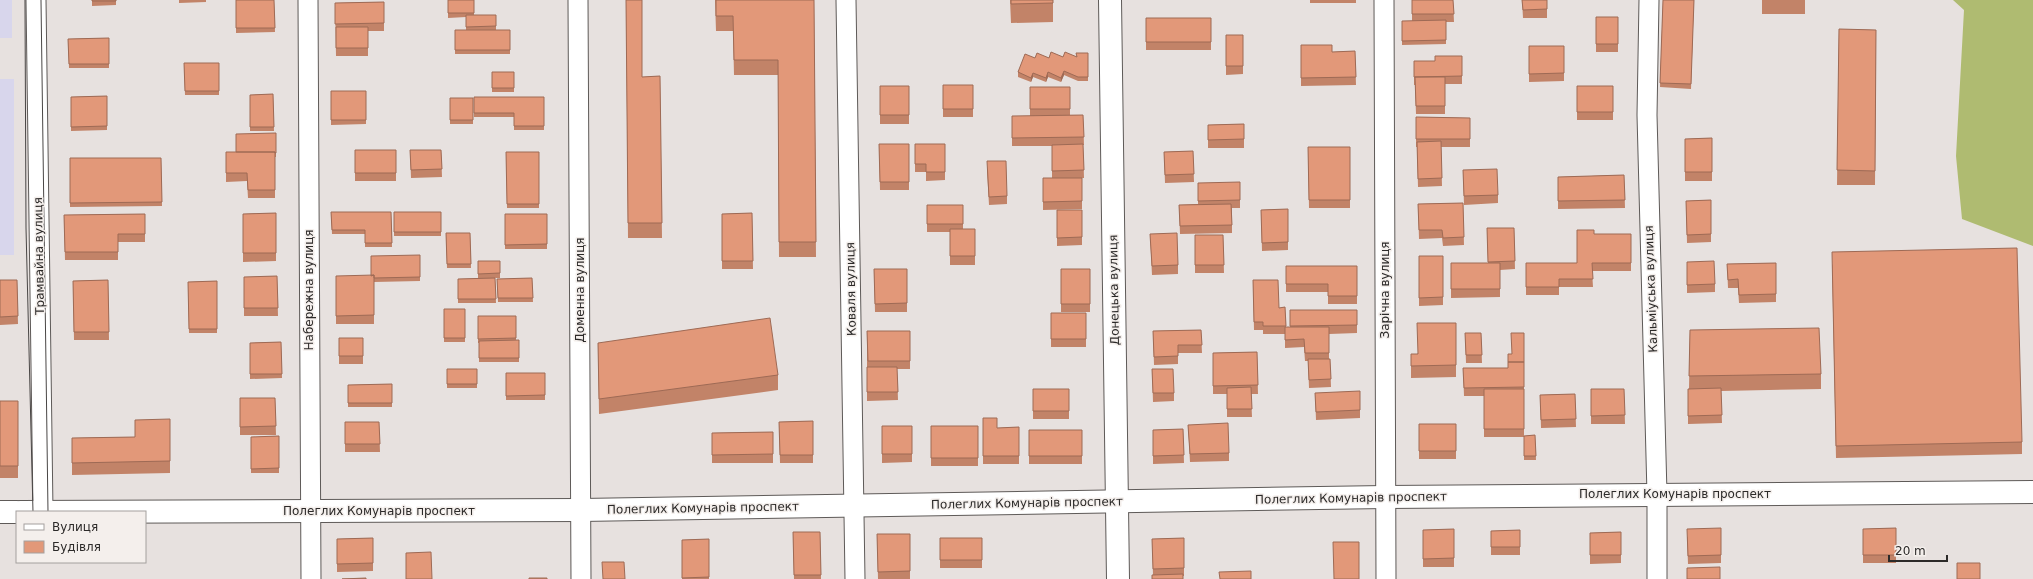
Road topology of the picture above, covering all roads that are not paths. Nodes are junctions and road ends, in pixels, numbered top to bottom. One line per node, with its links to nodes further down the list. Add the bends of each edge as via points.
1 (36, 0): 14 (street, Трамвайна вулиця)
2 (308, 0): 15 (street, Набережна вулиця)
3 (578, 0): 13 (street, Доменна вулиця)
4 (846, 0): 12 (street, Коваля вулиця)
5 (1110, 0): 11 (main road, Донецька вулиця)
6 (1384, 0): 10 (street, Зарічна вулиця)
7 (1649, 0): 9 (street, Кальміуська вулиця, via 1647,115)
8 (2033, 492): 9 (main road, Полеглих Комунарів проспект)
9 (1657, 494): 10 (main road, Полеглих Комунарів проспект); 24 (street, Кальміуська вулиця)
10 (1385, 497): 11 (main road, Полеглих Комунарів проспект); 23 (street, Зарічна вулиця)
11 (1116, 502): 12 (main road, Полеглих Комунарів проспект); 22 (main road, Донецька вулиця)
12 (854, 506): 13 (main road, Полеглих Комунарів проспект); 21 (street, Коваля вулиця)
13 (581, 510): 15 (main road, Полеглих Комунарів проспект); 20 (street, Доменна вулиця)
14 (42, 511)
15 (310, 511): 18 (main road, Полеглих Комунарів проспект); 19 (street, Набережна вулиця)
16 (0, 512): 17 (main road)
17 (16, 512)
18 (146, 512)
19 (311, 579)
20 (581, 579)
21 (855, 579)
22 (1118, 579)
23 (1386, 579)
24 (1657, 579)

